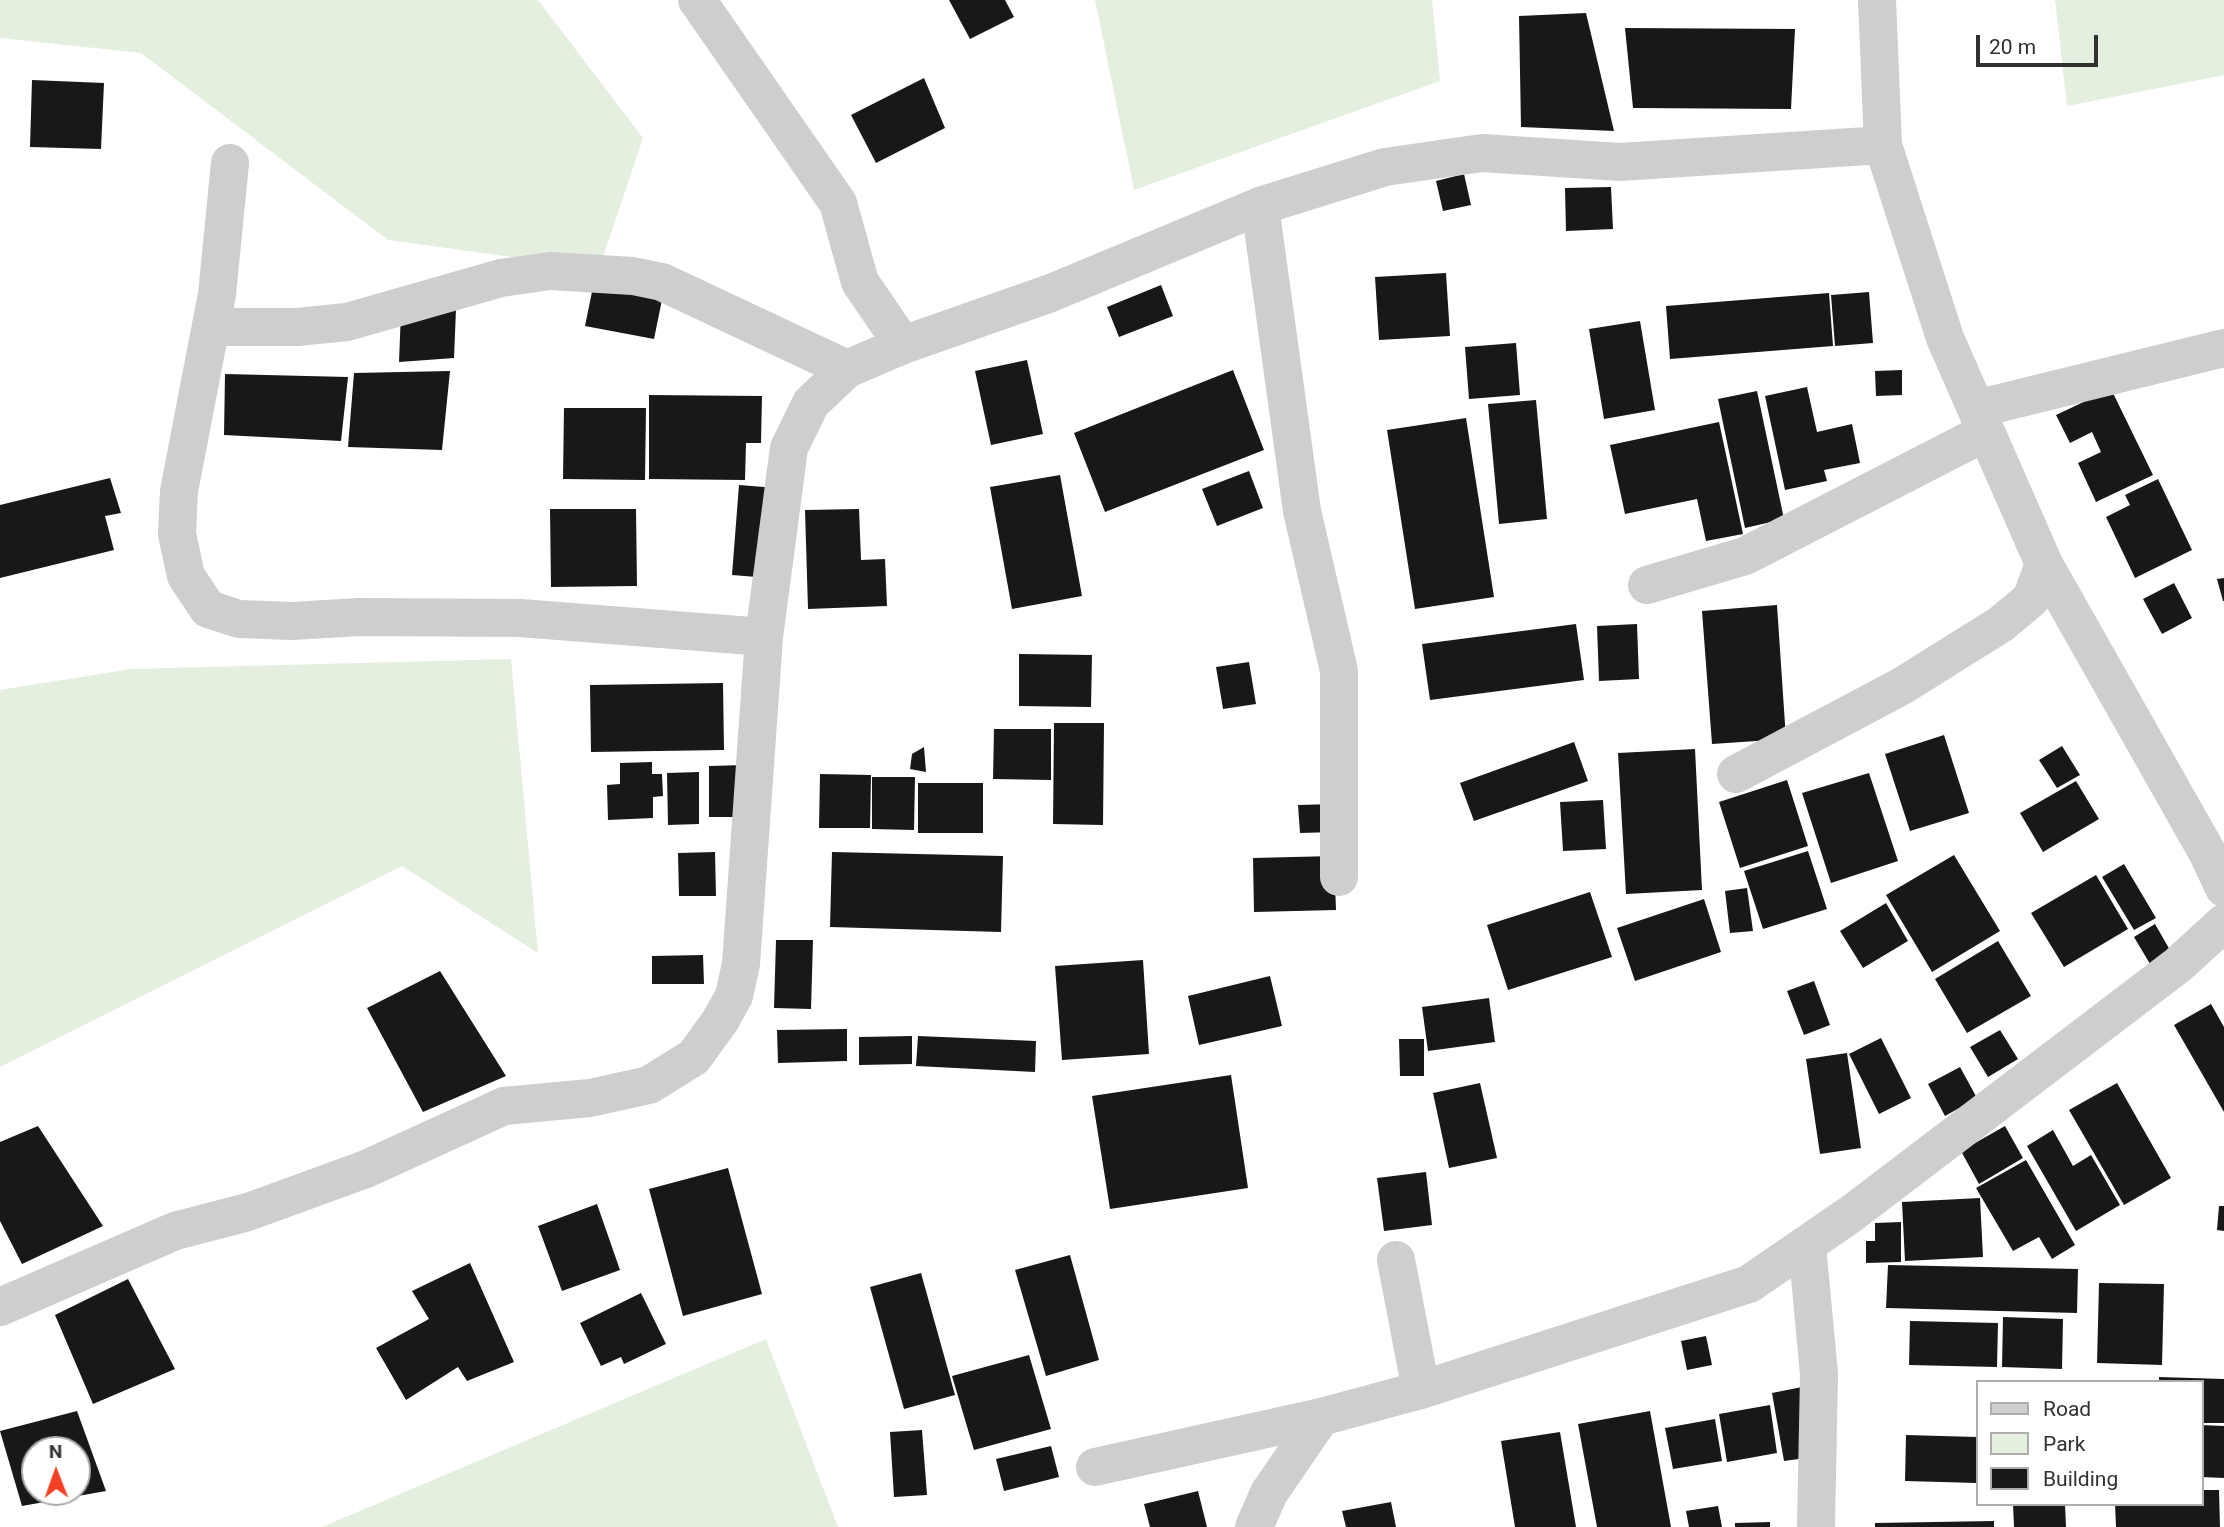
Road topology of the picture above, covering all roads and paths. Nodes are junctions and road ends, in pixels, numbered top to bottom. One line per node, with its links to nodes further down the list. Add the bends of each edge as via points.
1 (697, 0): 7 (street, via 838,203 860,282)
2 (1877, 0): 3 (street)
3 (1883, 145): 5 (street, via 1620,162 1482,152 1385,167); 10 (street, via 1945,338)
4 (230, 163): 6 (street)
5 (1260, 206): 7 (street, via 1051,293); 16 (street, via 1302,511 1339,671)
6 (211, 327): 9 (street, via 347,322 501,278 550,271 592,273 662,282); 13 (street, via 179,491 177,534 186,576 208,609 239,619 520,618)
7 (902, 345): 9 (street)
8 (2224, 348): 10 (street)
9 (847, 369): 13 (street, via 811,403 789,448)
10 (1981, 420): 11 (street); 12 (street, via 1745,556)
11 (2044, 564): 14 (street, via 2031,599 2001,624 1902,686); 15 (street)
12 (1647, 585)
13 (764, 637): 21 (street, via 741,964 734,996 694,1057 649,1085 590,1098 504,1106 340,1180 175,1231)
14 (1736, 774)
15 (2216, 849): 17 (street)
16 (1339, 877)
17 (2224, 888)
18 (2224, 923): 19 (street, via 2178,965)
19 (1807, 1245): 22 (street, via 1749,1283); 26 (street, via 1819,1374)
20 (1396, 1260): 22 (street)
21 (0, 1307)
22 (1421, 1390): 23 (street)
23 (1321, 1417): 24 (street); 25 (street, via 1269,1493)
24 (1095, 1466)
25 (1254, 1527)
26 (1816, 1527)

